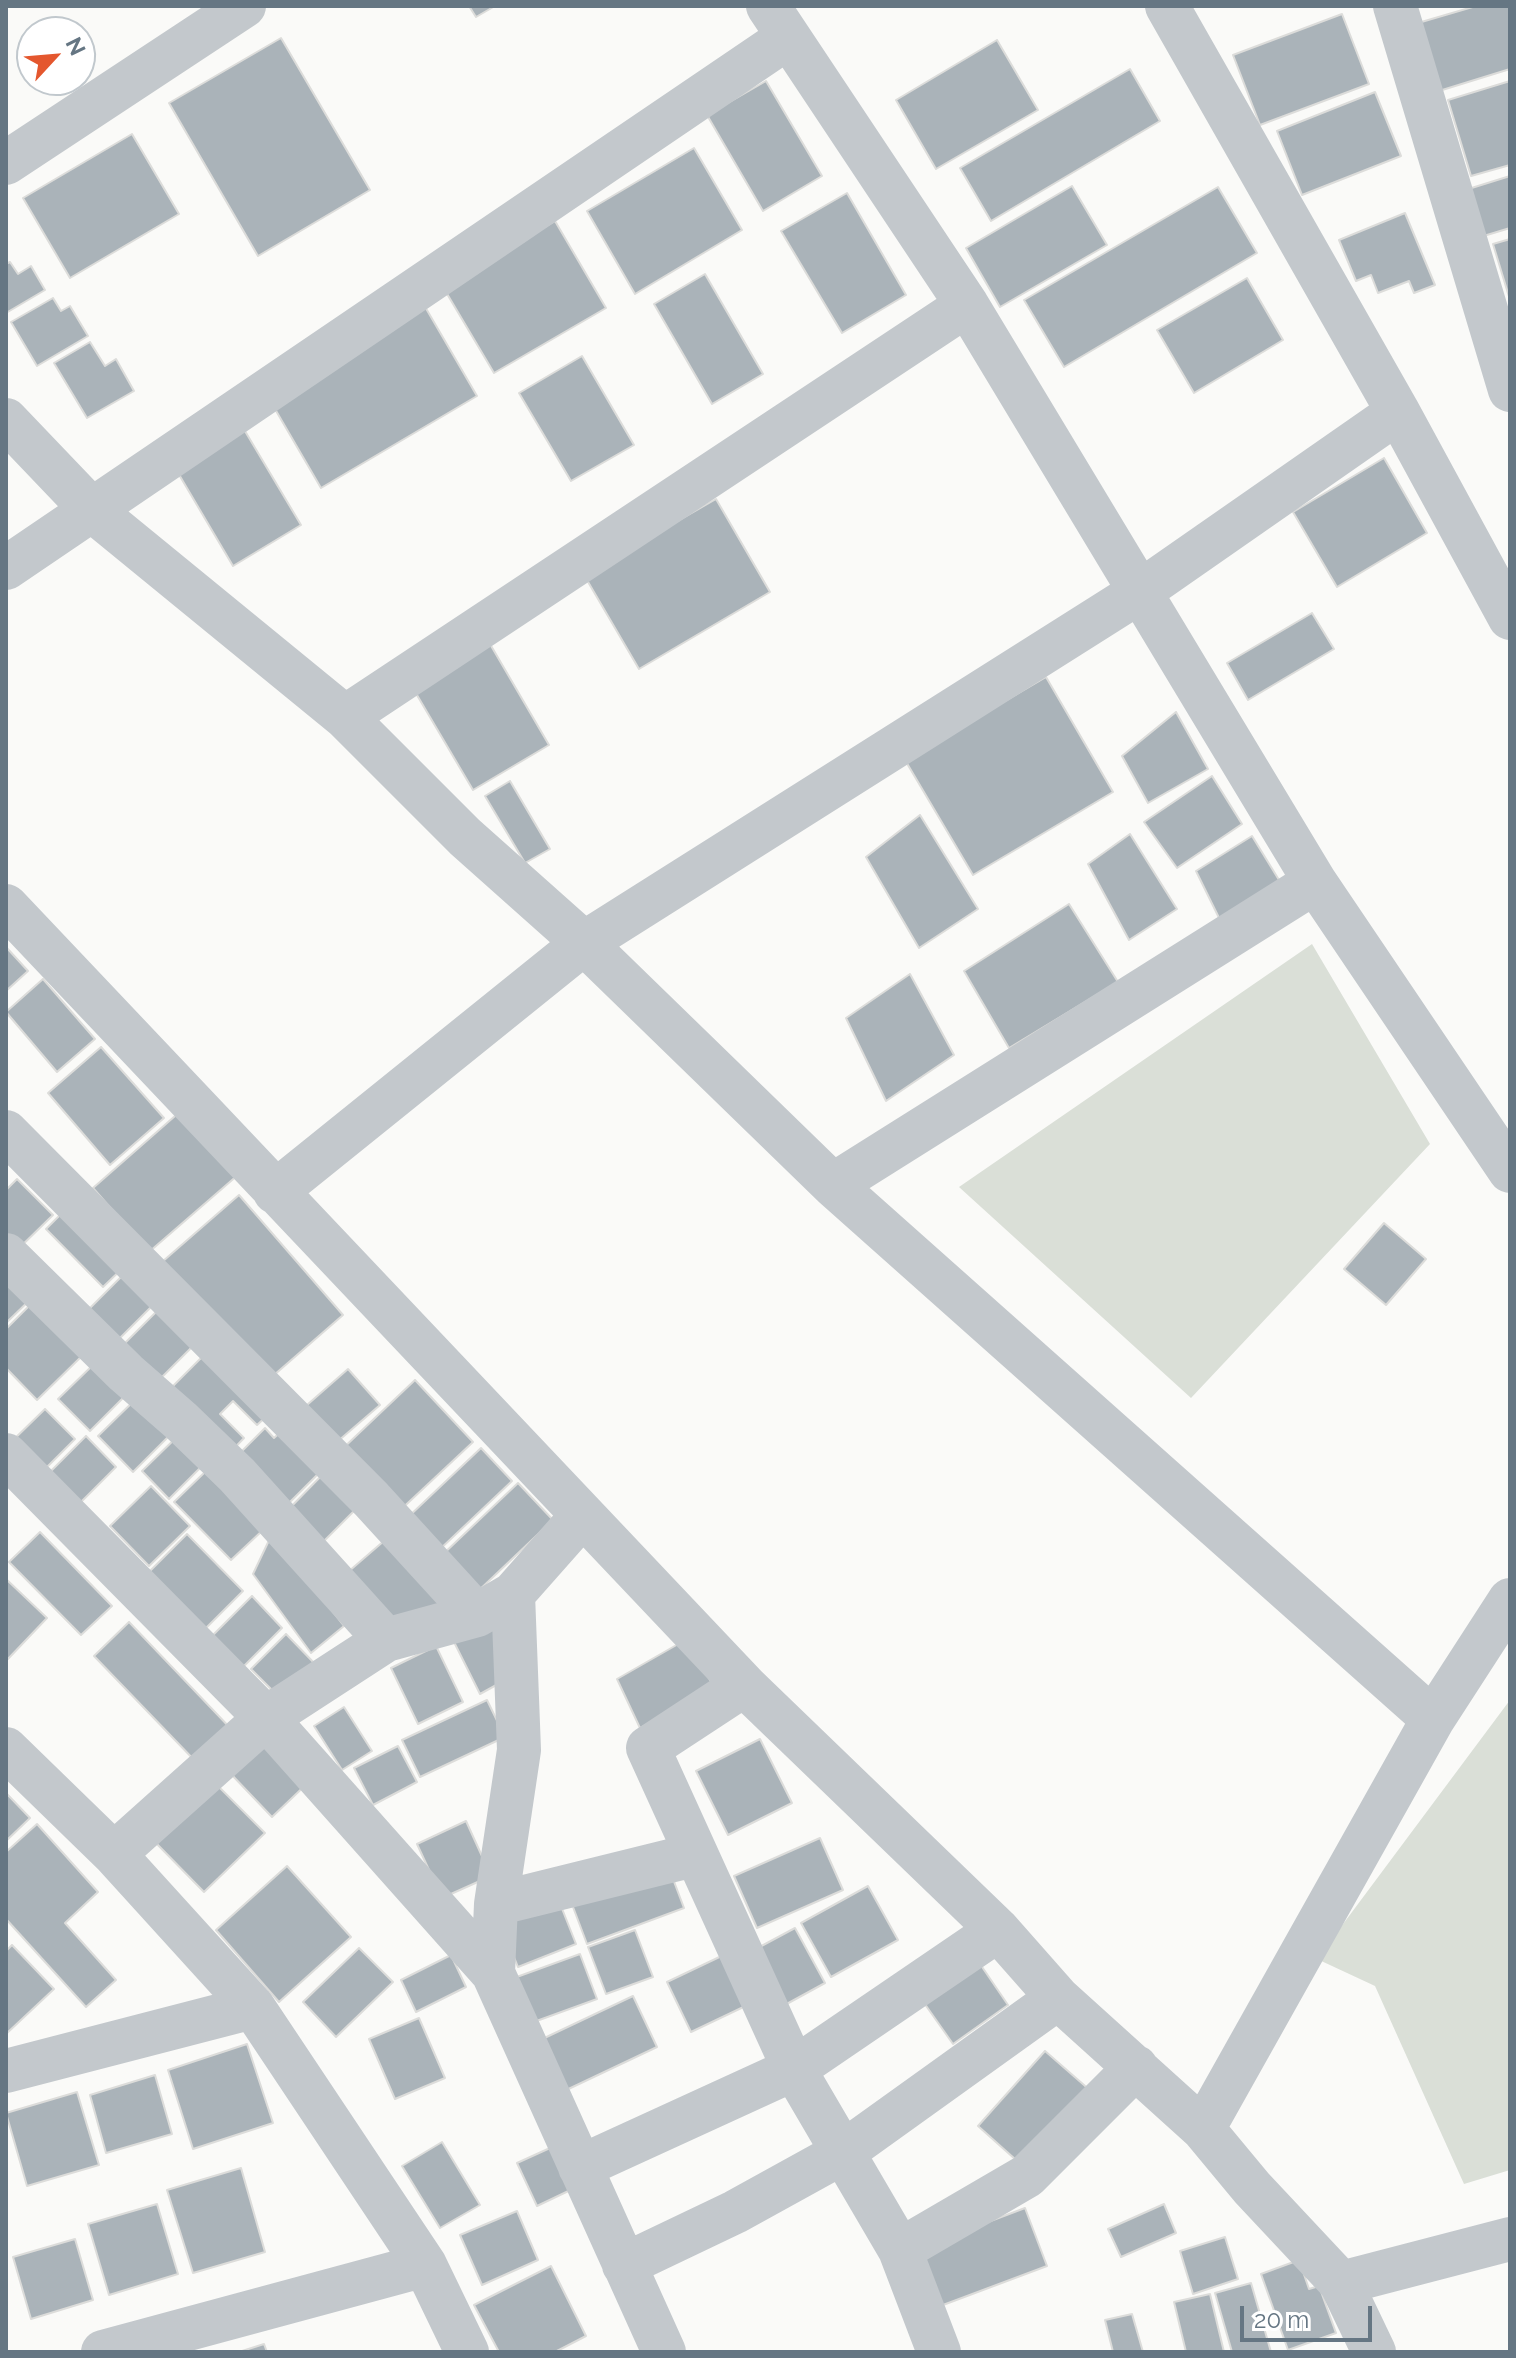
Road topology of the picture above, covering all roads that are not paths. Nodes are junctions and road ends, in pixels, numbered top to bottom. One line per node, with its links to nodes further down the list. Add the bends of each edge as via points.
1 (1167, 6): 8 (street)
2 (1395, 6): 7 (street)
3 (225, 11): 5 (street)
4 (778, 22): 6 (street); 10 (street)
5 (6, 163)
6 (967, 305): 12 (street); 14 (street)
7 (1510, 390)
8 (1398, 412): 12 (street); 13 (street)
9 (6, 420): 10 (street)
10 (92, 510): 11 (street); 14 (street)
11 (6, 568)
12 (1141, 591): 15 (street); 17 (street)
13 (1510, 618)
14 (345, 717): 17 (street, via 465,837)
15 (1315, 882): 19 (street); 20 (street)
16 (6, 906): 21 (street)
17 (584, 943): 20 (street); 21 (street)
18 (6, 1132): 26 (street, via 371,1499)
19 (1510, 1171)
20 (833, 1185): 30 (street)
21 (275, 1192): 24 (street)
22 (6, 1255): 27 (street, via 237,1475)
23 (6, 1455): 29 (street)
24 (582, 1516): 26 (street); 28 (street)
25 (1510, 1600): 30 (street)
26 (495, 1605): 27 (street); 34 (street, via 519,1750)
27 (386, 1640): 29 (street)
28 (744, 1685): 33 (street, via 648,1748); 35 (street)
29 (266, 1718): 32 (street); 36 (street)
30 (1433, 1719): 42 (street)
31 (6, 1749): 32 (street)
32 (114, 1854): 38 (street)
33 (694, 1855): 34 (street); 40 (street)
34 (496, 1904): 36 (street)
35 (998, 1930): 37 (street); 40 (street)
36 (493, 1973): 44 (street)
37 (1058, 1998): 39 (street); 43 (street)
38 (253, 2007): 41 (street); 47 (street)
39 (1136, 2067): 42 (street); 46 (street, via 1027,2176)
40 (794, 2069): 43 (street); 44 (street)
41 (6, 2071)
42 (1203, 2129): 49 (street)
43 (842, 2153): 46 (street); 48 (street)
44 (580, 2167): 48 (street)
45 (1510, 2239): 49 (street)
46 (900, 2250): 53 (street)
47 (425, 2265): 50 (street); 51 (street)
48 (624, 2265): 52 (street)
49 (1341, 2283): 54 (street)
50 (103, 2352)
51 (467, 2352)
52 (664, 2352)
53 (939, 2352)
54 (1374, 2352)

